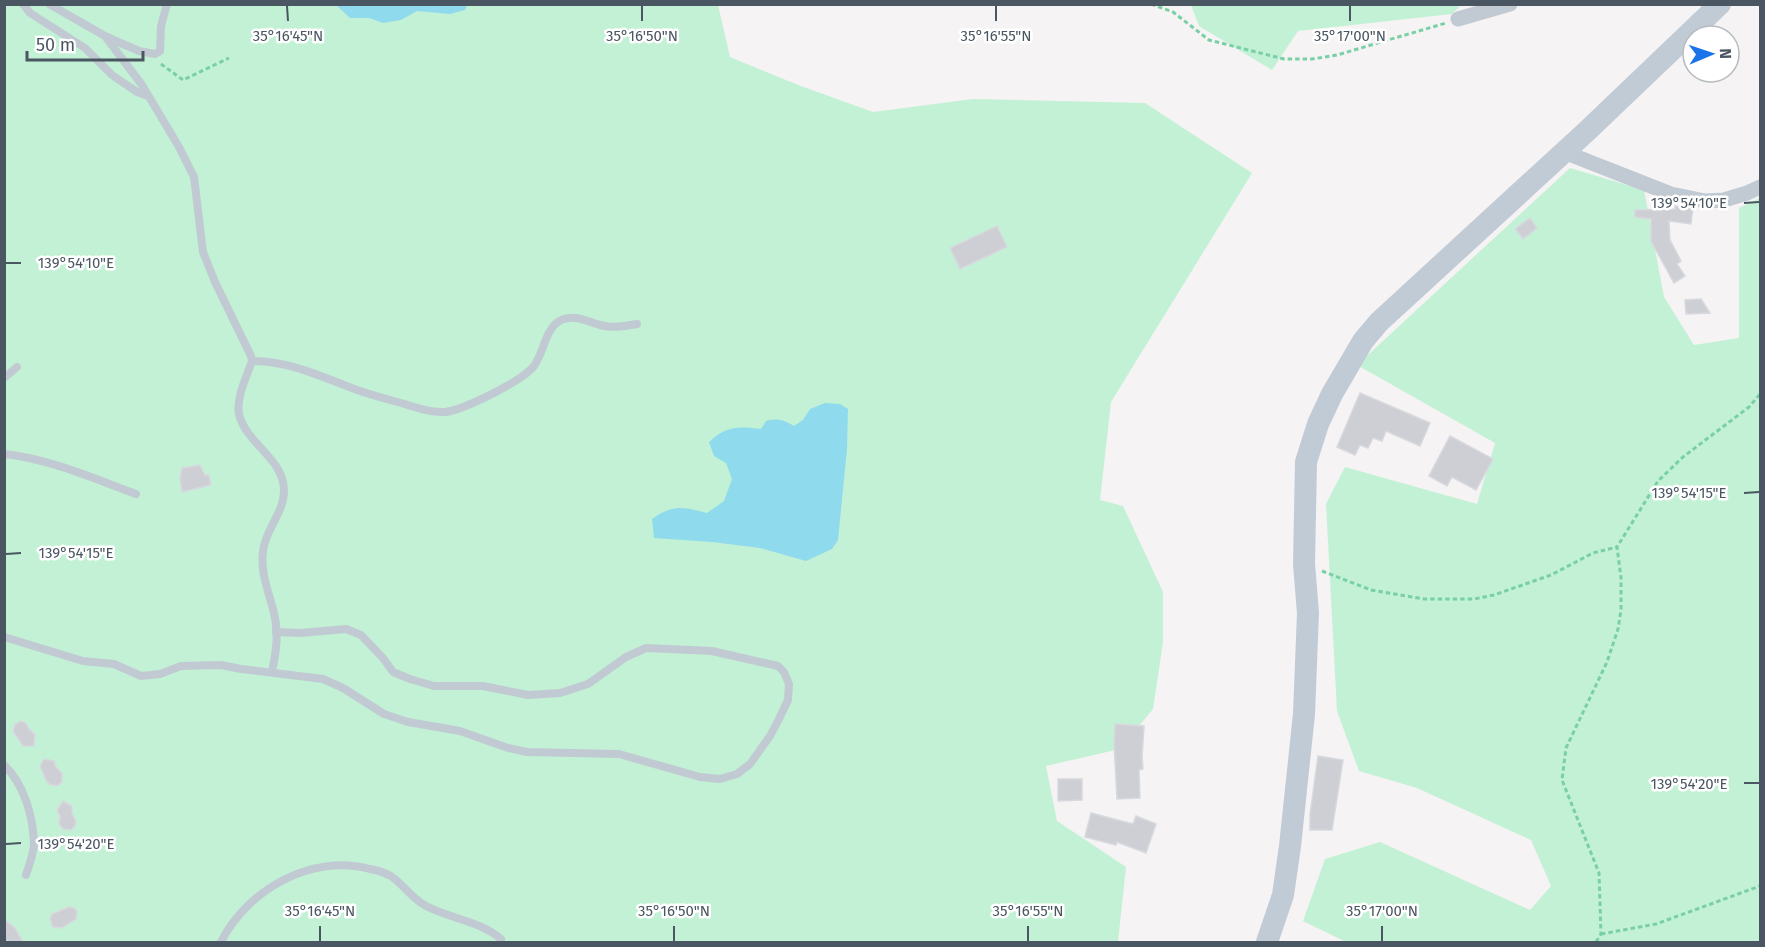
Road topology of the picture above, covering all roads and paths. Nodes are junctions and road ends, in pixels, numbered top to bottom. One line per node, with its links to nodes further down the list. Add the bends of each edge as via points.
1 (23, 4): 11 (lane, via 30,13 85,48 112,75)
2 (49, 4): 8 (lane)
3 (167, 4): 9 (lane, via 160,51)
4 (1151, 4): 7 (path, via 1173,12 1209,40 1284,59 1337,55)
5 (1510, 4): 7 (street)
6 (1720, 4): 12 (street)
7 (1458, 19)
8 (105, 36): 9 (lane); 11 (lane)
9 (147, 54): 10 (path, via 183,80)
10 (229, 57)
11 (148, 96): 15 (lane, via 195,177 204,252)
12 (1564, 152): 13 (street, via 1671,194 1705,201 1724,200); 22 (street, via 1363,341 1332,394 1306,462)
13 (1761, 187)
14 (637, 324): 15 (lane, via 606,326 573,317 560,321 524,377 469,405 445,412 383,398 294,366)
15 (252, 361): 23 (lane, via 239,412 244,425 281,475 284,492 266,537 262,568)
16 (17, 367): 17 (lane)
17 (4, 378)
18 (1761, 394): 21 (path, via 1658,480)
19 (4, 454): 20 (lane, via 65,468)
20 (136, 494)
21 (1617, 547): 22 (path, via 1593,553 1551,575 1474,599 1424,599 1371,590); 29 (path, via 1621,578 1618,629 1607,662 1566,748 1562,780 1599,873)
22 (1304, 564): 32 (street, via 1308,613 1301,736 1283,895)
23 (276, 632): 25 (lane); 25 (lane, via 346,629 361,635 393,672 410,679 434,686 483,686 528,695 560,693 588,684 646,648 705,650 778,666 789,684 789,700 750,764 720,779 619,754 508,748 460,731 384,714 323,679)
24 (4, 637): 25 (lane, via 83,661 114,664 141,676 181,666 221,664)
25 (273, 672)
26 (4, 765): 27 (lane, via 22,792 30,814 34,845)
27 (26, 875)
28 (1761, 886): 29 (path, via 1656,924)
29 (1601, 933): 33 (path)
30 (501, 939): 31 (lane, via 490,929 427,906 391,876 341,863 319,866 276,885 238,916)
31 (221, 942)
32 (1267, 942)
33 (1596, 942)

